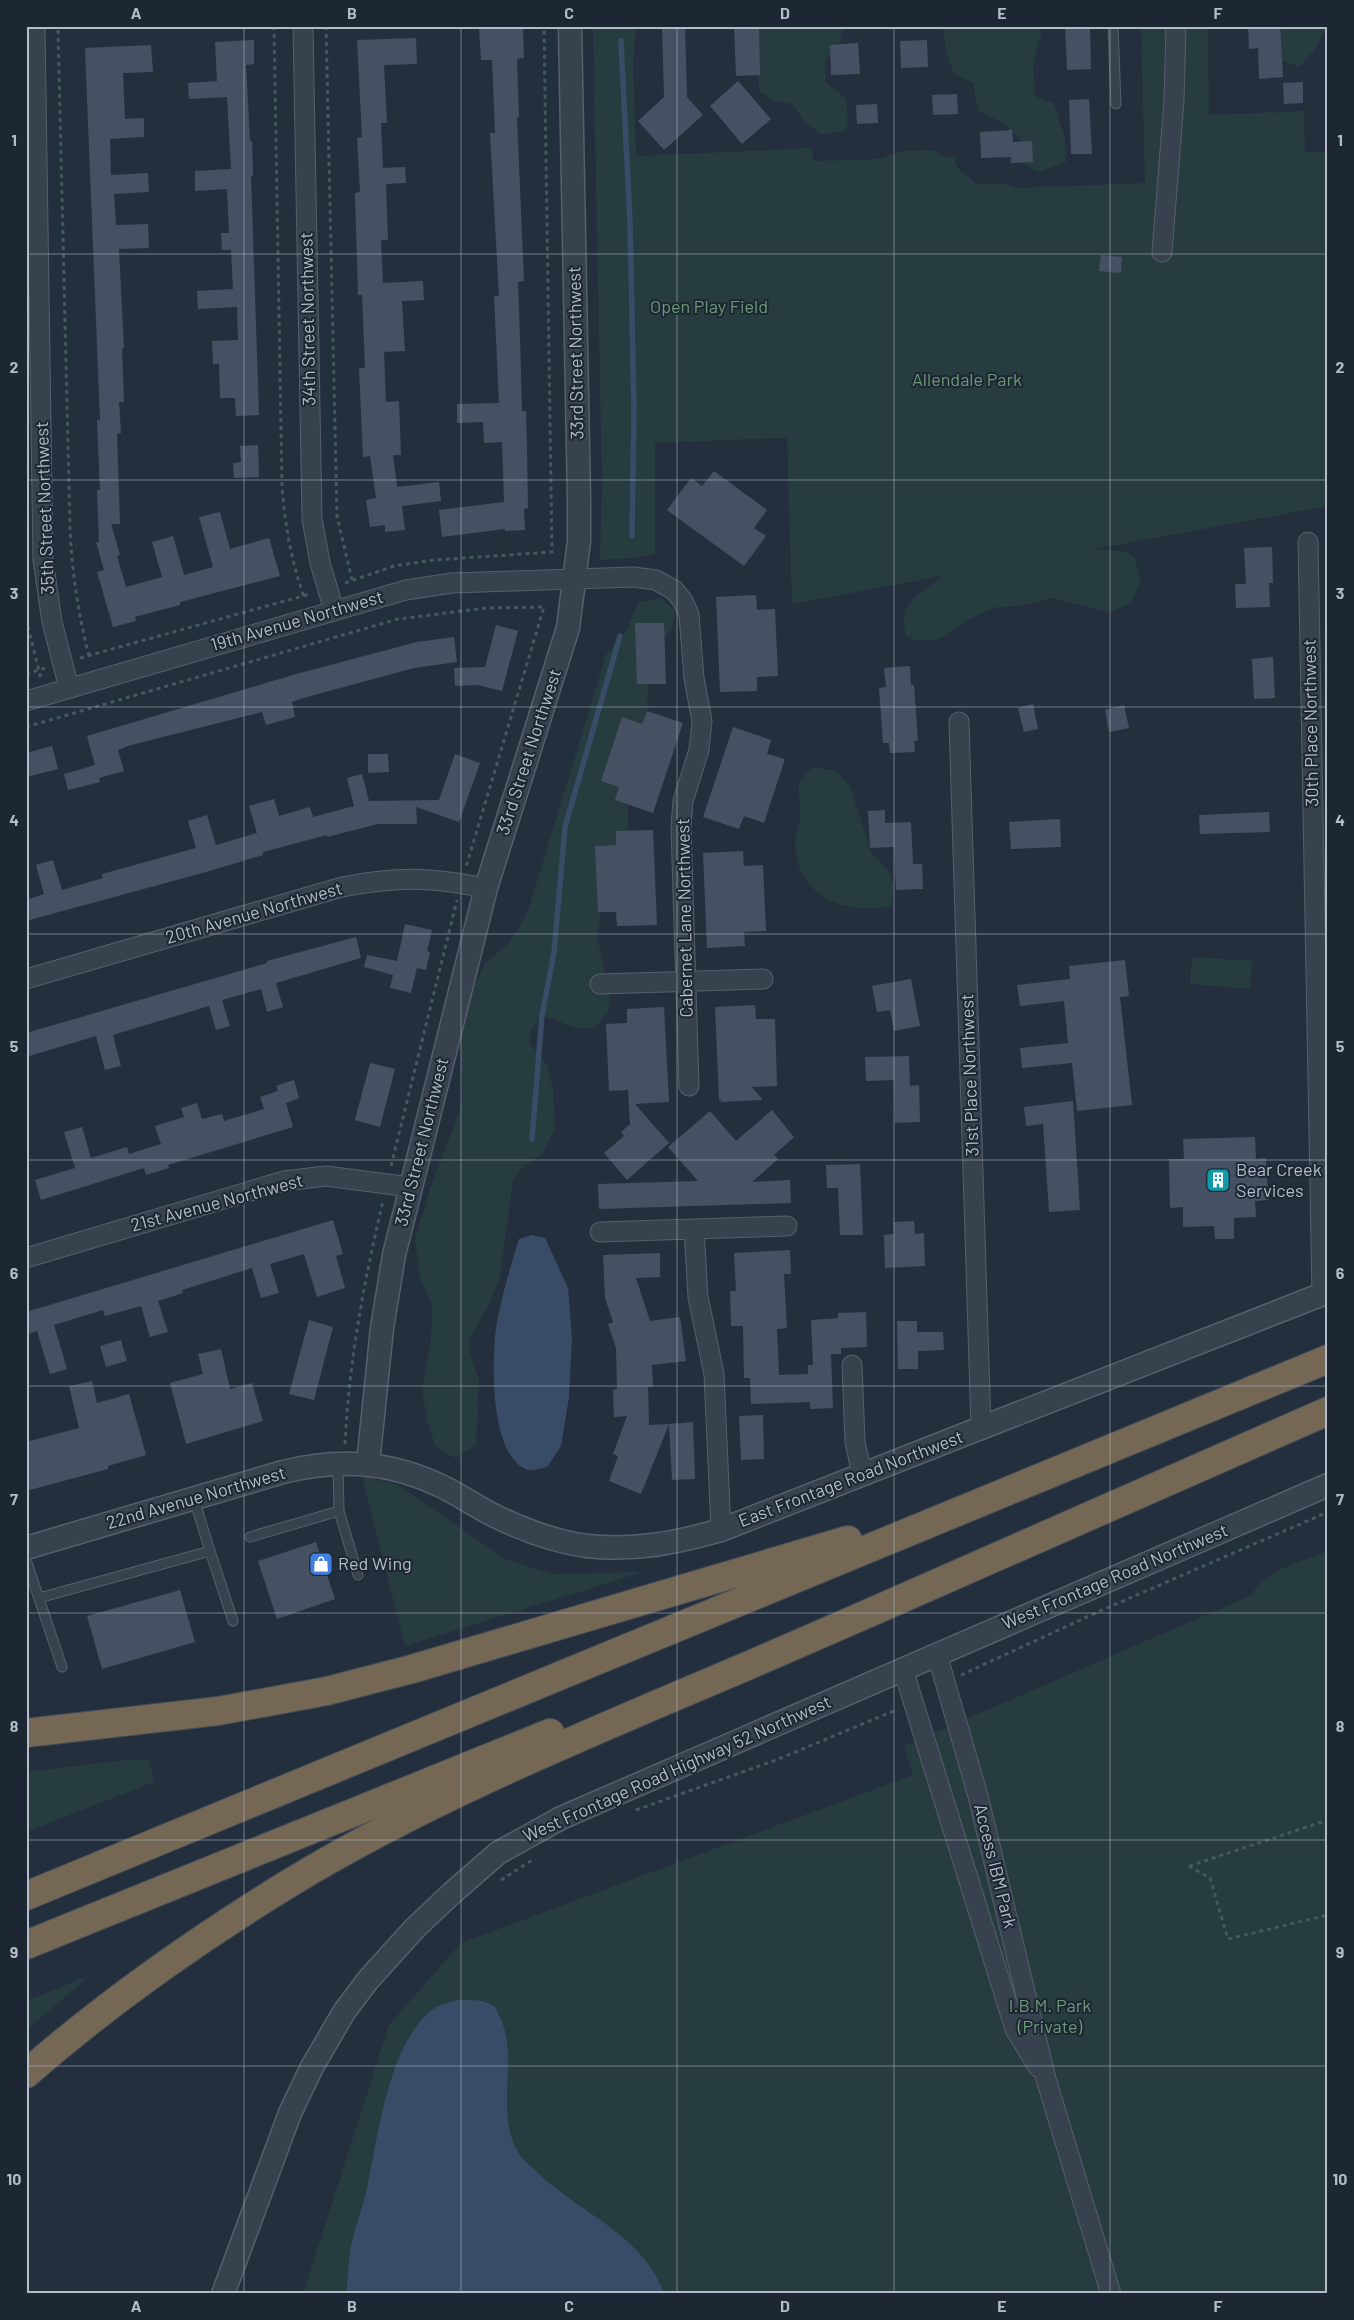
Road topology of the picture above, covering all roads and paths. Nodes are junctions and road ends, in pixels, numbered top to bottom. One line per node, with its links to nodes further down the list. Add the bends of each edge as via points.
1 (35, 26): 17 (street, 35th Street Northwest, via 44,560 52,622)
2 (274, 26): 9 (path, via 282,486 285,526 304,597 89,656 72,579)
3 (303, 26): 14 (street, 34th Street Northwest, via 312,518 320,563)
4 (326, 26): 5 (path, via 337,516 352,580 394,566 434,560 552,552)
5 (544, 26)
6 (570, 26): 13 (street, 33rd Street Northwest, via 579,500)
7 (1113, 26): 10 (lane)
8 (1176, 26): 11 (street, via 1174,101)
9 (58, 30)
10 (1116, 104)
11 (1162, 252)
12 (1308, 542): 34 (street, 30th Place Northwest)
13 (575, 578): 14 (street, 19th Avenue Northwest, via 428,586); 22 (street, 33rd Street Northwest, via 568,628); 25 (street, Cabernet Lane Northwest, via 656,580 674,590 689,615 694,678 702,721 699,750 687,784 682,817)
14 (334, 610): 17 (street, 19th Avenue Northwest)
15 (26, 619): 16 (path, via 38,670)
16 (26, 674)
17 (69, 688): 18 (street, 19th Avenue Northwest)
18 (26, 701)
19 (959, 722): 38 (street, 31st Place Northwest)
20 (26, 727): 21 (path, via 398,619 486,608 544,607)
21 (462, 883): 22 (street, 20th Avenue Northwest); 23 (street, 20th Avenue Northwest, via 414,878 385,879 342,887); 28 (path)
22 (486, 888): 29 (street, 33rd Street Northwest)
23 (26, 979)
24 (763, 979): 25 (street)
25 (686, 982): 26 (street); 27 (street, Cabernet Lane Northwest)
26 (600, 984)
27 (689, 1086)
28 (387, 1183): 29 (street, 21st Avenue Northwest); 33 (street, 21st Avenue Northwest, via 326,1176 284,1181)
29 (410, 1187): 40 (street, 33rd Street Northwest, via 382,1328)
30 (787, 1226): 31 (street)
31 (694, 1229): 32 (street); 47 (street, via 698,1297 714,1374)
32 (600, 1232)
33 (26, 1258)
34 (1325, 1293): 38 (street, East Frontage Road Northwest)
35 (1328, 1359): 43 (highway)
36 (852, 1365): 41 (street, via 855,1442)
37 (1328, 1411): 51 (highway)
38 (982, 1428): 41 (street, East Frontage Road Northwest)
39 (338, 1462): 40 (street, 22nd Avenue Northwest); 44 (street, 22nd Avenue Northwest, via 292,1470); 45 (lane)
40 (368, 1464): 47 (street, East Frontage Road Northwest, via 442,1486 497,1518 533,1532 587,1546 644,1547 677,1543)
41 (862, 1474): 47 (street, East Frontage Road Northwest)
42 (1328, 1485): 56 (street, West Frontage Road Northwest)
43 (988, 1498): 61 (highway, via 412,1669 327,1691 218,1711); 66 (highway)
44 (194, 1499): 49 (street, 22nd Avenue Northwest); 50 (lane)
45 (339, 1511): 48 (lane); 53 (lane)
46 (1328, 1512): 59 (path)
47 (721, 1530)
48 (250, 1537)
49 (26, 1548)
50 (210, 1551): 54 (lane); 55 (lane)
51 (1002, 1555): 68 (highway, via 451,1772); 69 (highway, via 603,1728 384,1831 289,1883 158,1970 70,2036)
52 (26, 1560): 54 (lane)
53 (358, 1575)
54 (39, 1598): 57 (lane)
55 (233, 1621)
56 (937, 1654): 58 (street, West Frontage Road Northwest); 59 (street, Access IBM Park)
57 (62, 1667)
58 (903, 1669): 60 (street, Access IBM Park); 71 (street, West Frontage Road Highway 52 Northwest, via 561,1818 498,1853 450,1894 368,1980 326,2042 290,2113)
59 (946, 1683): 70 (street, Access IBM Park, via 978,1796)
60 (913, 1701): 62 (path, via 776,1760); 70 (street, Access IBM Park, via 1015,2029)
61 (26, 1733)
62 (632, 1811)
63 (1328, 1820): 67 (path, via 1189,1866 1210,1878 1228,1939)
64 (542, 1854): 65 (path)
65 (499, 1882)
66 (26, 1896)
67 (1328, 1915)
68 (26, 1945)
69 (26, 2074)
70 (1046, 2079): 72 (street, Access IBM Park)
71 (223, 2294)
72 (1110, 2294)

